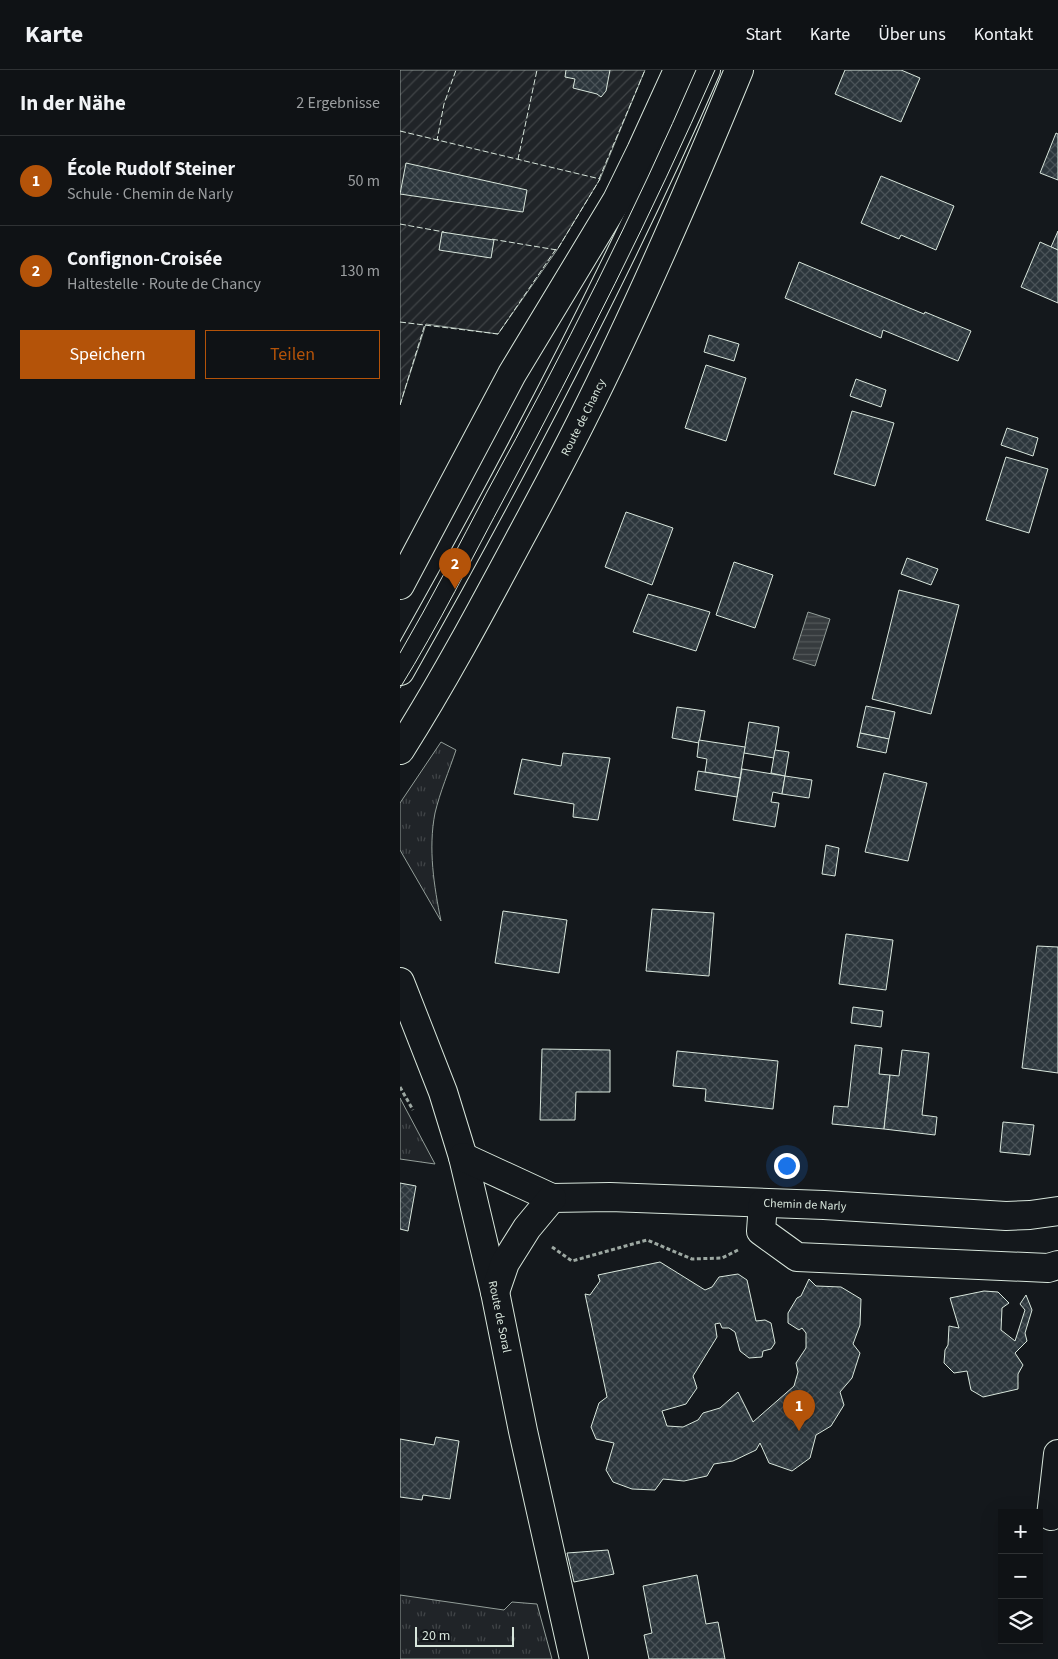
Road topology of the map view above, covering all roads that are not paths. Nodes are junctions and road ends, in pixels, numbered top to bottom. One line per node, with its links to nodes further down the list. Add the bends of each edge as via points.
1 (678, 70): 4 (street, via 617,200 512,374)
2 (706, 70): 5 (street, via 576,344)
3 (740, 70): 6 (street, Route de Chancy, via 635,310 585,414 476,621)
4 (400, 584)
5 (400, 671)
6 (400, 750)
7 (400, 982): 8 (street, Route de Soral, via 443,1092)
8 (463, 1157): 9 (street, Chemin de Narly); 13 (street, Route de Soral)
9 (552, 1198): 10 (street, Chemin de Narly); 13 (street, via 505,1262)
10 (764, 1203): 11 (street, Chemin de Narly, via 1006,1216); 12 (street, via 762,1231 797,1257 1048,1268)
11 (1058, 1211)
12 (1058, 1265)
13 (495, 1292): 16 (street, Route de Soral)
14 (1058, 1454): 15 (street)
15 (1051, 1516)
16 (574, 1659)

